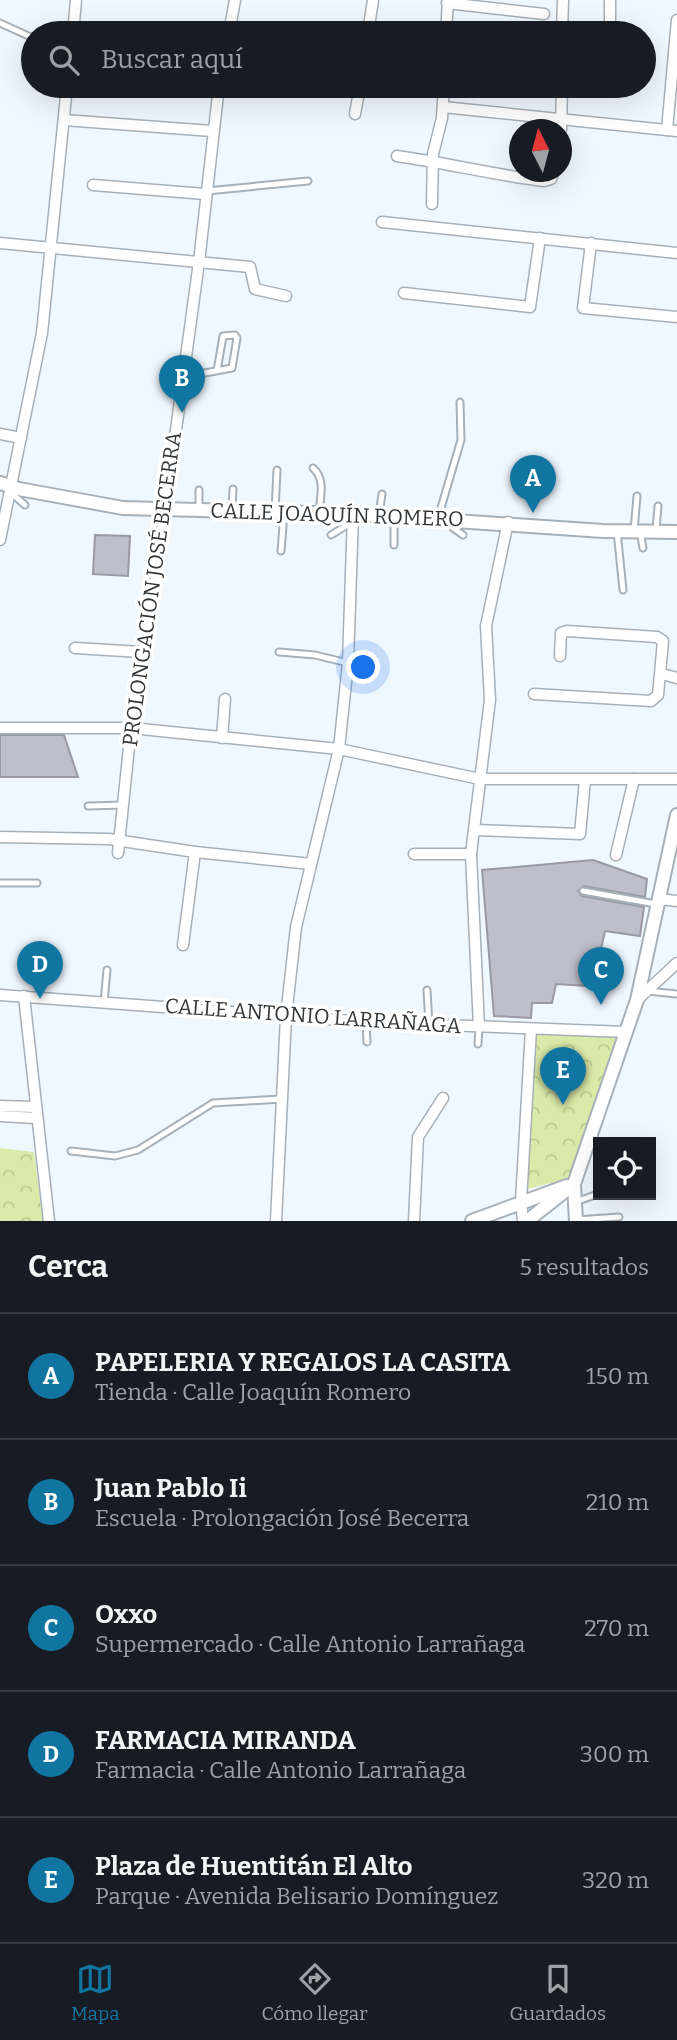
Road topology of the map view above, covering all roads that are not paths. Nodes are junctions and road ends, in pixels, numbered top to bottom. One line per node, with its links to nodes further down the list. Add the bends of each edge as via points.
1 (76, 0): 9 (street)
2 (235, 0): 10 (street)
3 (373, 0): 11 (street)
4 (563, 0): 13 (street)
5 (610, 0): 14 (street)
6 (448, 2): 7 (street); 12 (street)
7 (544, 14)
8 (677, 20): 17 (street)
9 (74, 21)
10 (231, 21)
11 (370, 21)
12 (447, 21)
13 (562, 21)
14 (610, 21)
15 (0, 23): 16 (lane)
16 (21, 33)
17 (675, 73): 30 (street)
18 (66, 98): 27 (street)
19 (217, 98): 29 (street, PROLONGACIÓN JOSÉ BECERRA)
20 (358, 98): 24 (street)
21 (443, 98): 23 (street)
22 (562, 98): 26 (street)
23 (443, 107): 25 (street); 32 (street)
24 (355, 114)
25 (522, 119)
26 (561, 119)
27 (64, 120): 29 (street); 42 (street)
28 (572, 126): 30 (street)
29 (212, 131): 36 (street, PROLONGACIÓN JOSÉ BECERRA)
30 (672, 131)
31 (397, 156): 32 (street)
32 (433, 161): 33 (street, via 482,174); 37 (street)
33 (509, 174)
34 (309, 181): 36 (lane)
35 (93, 185): 36 (street)
36 (206, 192): 44 (street, PROLONGACIÓN JOSÉ BECERRA)
37 (432, 204)
38 (382, 222): 39 (street)
39 (540, 238): 41 (street); 45 (street, via 530,307)
40 (0, 243): 42 (street)
41 (591, 243): 43 (street); 47 (street, via 583,308)
42 (51, 246): 44 (street); 52 (street, via 42,333)
43 (677, 253)
44 (199, 262): 46 (street, via 250,267 255,289); 49 (street, PROLONGACIÓN JOSÉ BECERRA)
45 (404, 293)
46 (286, 296)
47 (677, 317)
48 (217, 371): 48 (lane, via 223,336 234,335 234,366); 49 (lane)
49 (182, 377): 62 (street, PROLONGACIÓN JOSÉ BECERRA)
50 (460, 402): 70 (lane, via 461,440)
51 (0, 435): 52 (street)
52 (21, 438): 55 (street)
53 (313, 468): 66 (lane, via 321,482)
54 (277, 470): 65 (lane)
55 (7, 488): 60 (lane); 62 (street, CALLE JOAQUÍN ROMERO, via 123,508); 78 (street)
56 (233, 489): 64 (lane)
57 (199, 490): 63 (lane)
58 (382, 494): 67 (lane)
59 (637, 496): 73 (lane)
60 (25, 505)
61 (658, 506): 74 (lane)
62 (164, 510): 63 (street, CALLE JOAQUÍN ROMERO); 84 (street, PROLONGACIÓN JOSÉ BECERRA)
63 (199, 510): 64 (street, CALLE JOAQUÍN ROMERO)
64 (232, 511): 65 (street, CALLE JOAQUÍN ROMERO)
65 (280, 512): 66 (street, CALLE JOAQUÍN ROMERO); 81 (lane)
66 (318, 513): 69 (street, CALLE JOAQUÍN ROMERO)
67 (379, 516): 68 (street, CALLE JOAQUÍN ROMERO); 69 (street, CALLE JOAQUÍN ROMERO)
68 (394, 516): 70 (street, CALLE JOAQUÍN ROMERO); 79 (lane)
69 (354, 517): 76 (lane); 87 (street)
70 (445, 519): 71 (street, CALLE JOAQUÍN ROMERO); 77 (lane)
71 (508, 522): 72 (street, CALLE JOAQUÍN ROMERO); 96 (street, via 486,626 490,700)
72 (617, 531): 73 (street, CALLE JOAQUÍN ROMERO); 82 (lane)
73 (637, 531): 74 (street, CALLE JOAQUÍN ROMERO); 80 (lane)
74 (656, 532): 75 (street, CALLE JOAQUÍN ROMERO)
75 (677, 532)
76 (331, 535)
77 (463, 535)
78 (0, 540)
79 (394, 545)
80 (643, 548)
81 (281, 551)
82 (623, 590)
83 (75, 648): 84 (street)
84 (141, 652): 93 (street, PROLONGACIÓN JOSÉ BECERRA)
85 (279, 652): 87 (lane, via 315,654)
86 (560, 656): 88 (street, via 561,633 567,631 657,637 665,649)
87 (348, 663): 95 (street)
88 (662, 674): 89 (street); 90 (street, via 658,695 650,701)
89 (677, 678)
90 (534, 694)
91 (225, 699): 94 (street)
92 (0, 728): 93 (street)
93 (131, 728): 94 (street); 101 (street, PROLONGACIÓN JOSÉ BECERRA)
94 (222, 738): 95 (street)
95 (339, 749): 96 (street); 110 (street)
96 (480, 779): 99 (street); 103 (street)
97 (634, 779): 98 (street); 99 (street); 109 (street)
98 (677, 779)
99 (585, 780): 103 (street, via 580,834)
100 (88, 806): 101 (lane)
101 (123, 806): 105 (street, PROLONGACIÓN JOSÉ BECERRA)
102 (677, 815): 114 (street)
103 (475, 830): 108 (street)
104 (0, 837): 105 (street, via 109,839)
105 (119, 848): 106 (street)
106 (195, 852): 110 (street); 116 (street)
107 (414, 854): 108 (street)
108 (471, 854): 129 (street)
109 (617, 855)
110 (312, 864): 126 (street, via 296,927)
111 (0, 883): 112 (lane)
112 (37, 883)
113 (583, 891): 114 (lane)
114 (658, 901): 115 (street); 124 (street)
115 (677, 901)
116 (183, 945)
117 (677, 962): 120 (street)
118 (107, 970): 125 (lane)
119 (426, 990): 128 (lane)
120 (647, 990): 121 (lane); 124 (street)
121 (677, 994)
122 (0, 995): 123 (street, CALLE ANTONIO LARRAÑAGA)
123 (24, 996): 125 (street, CALLE ANTONIO LARRAÑAGA); 137 (street)
124 (637, 1000): 131 (street)
125 (104, 1002): 126 (street, CALLE ANTONIO LARRAÑAGA)
126 (286, 1017): 127 (street, CALLE ANTONIO LARRAÑAGA); 135 (street)
127 (366, 1022): 128 (street, CALLE ANTONIO LARRAÑAGA); 132 (lane)
128 (429, 1025): 129 (street, CALLE ANTONIO LARRAÑAGA)
129 (479, 1027): 130 (street, CALLE ANTONIO LARRAÑAGA); 133 (lane)
130 (531, 1029): 131 (street, CALLE ANTONIO LARRAÑAGA); 142 (street)
131 (627, 1032): 140 (street)
132 (367, 1042)
133 (478, 1044)
134 (443, 1098): 147 (street, via 418,1137)
135 (282, 1099): 139 (lane, via 213,1103 138,1150 115,1156); 146 (street)
136 (0, 1106): 137 (street)
137 (36, 1112): 138 (street); 145 (street)
138 (0, 1116)
139 (71, 1151)
140 (574, 1184): 142 (street); 143 (street); 149 (street)
141 (593, 1196): 143 (lane)
142 (520, 1201): 148 (street); 149 (street)
143 (575, 1202): 150 (street)
144 (620, 1217): 150 (lane)
145 (49, 1221)
146 (276, 1221)
147 (414, 1221)
148 (472, 1221)
149 (525, 1221)
150 (576, 1221)

